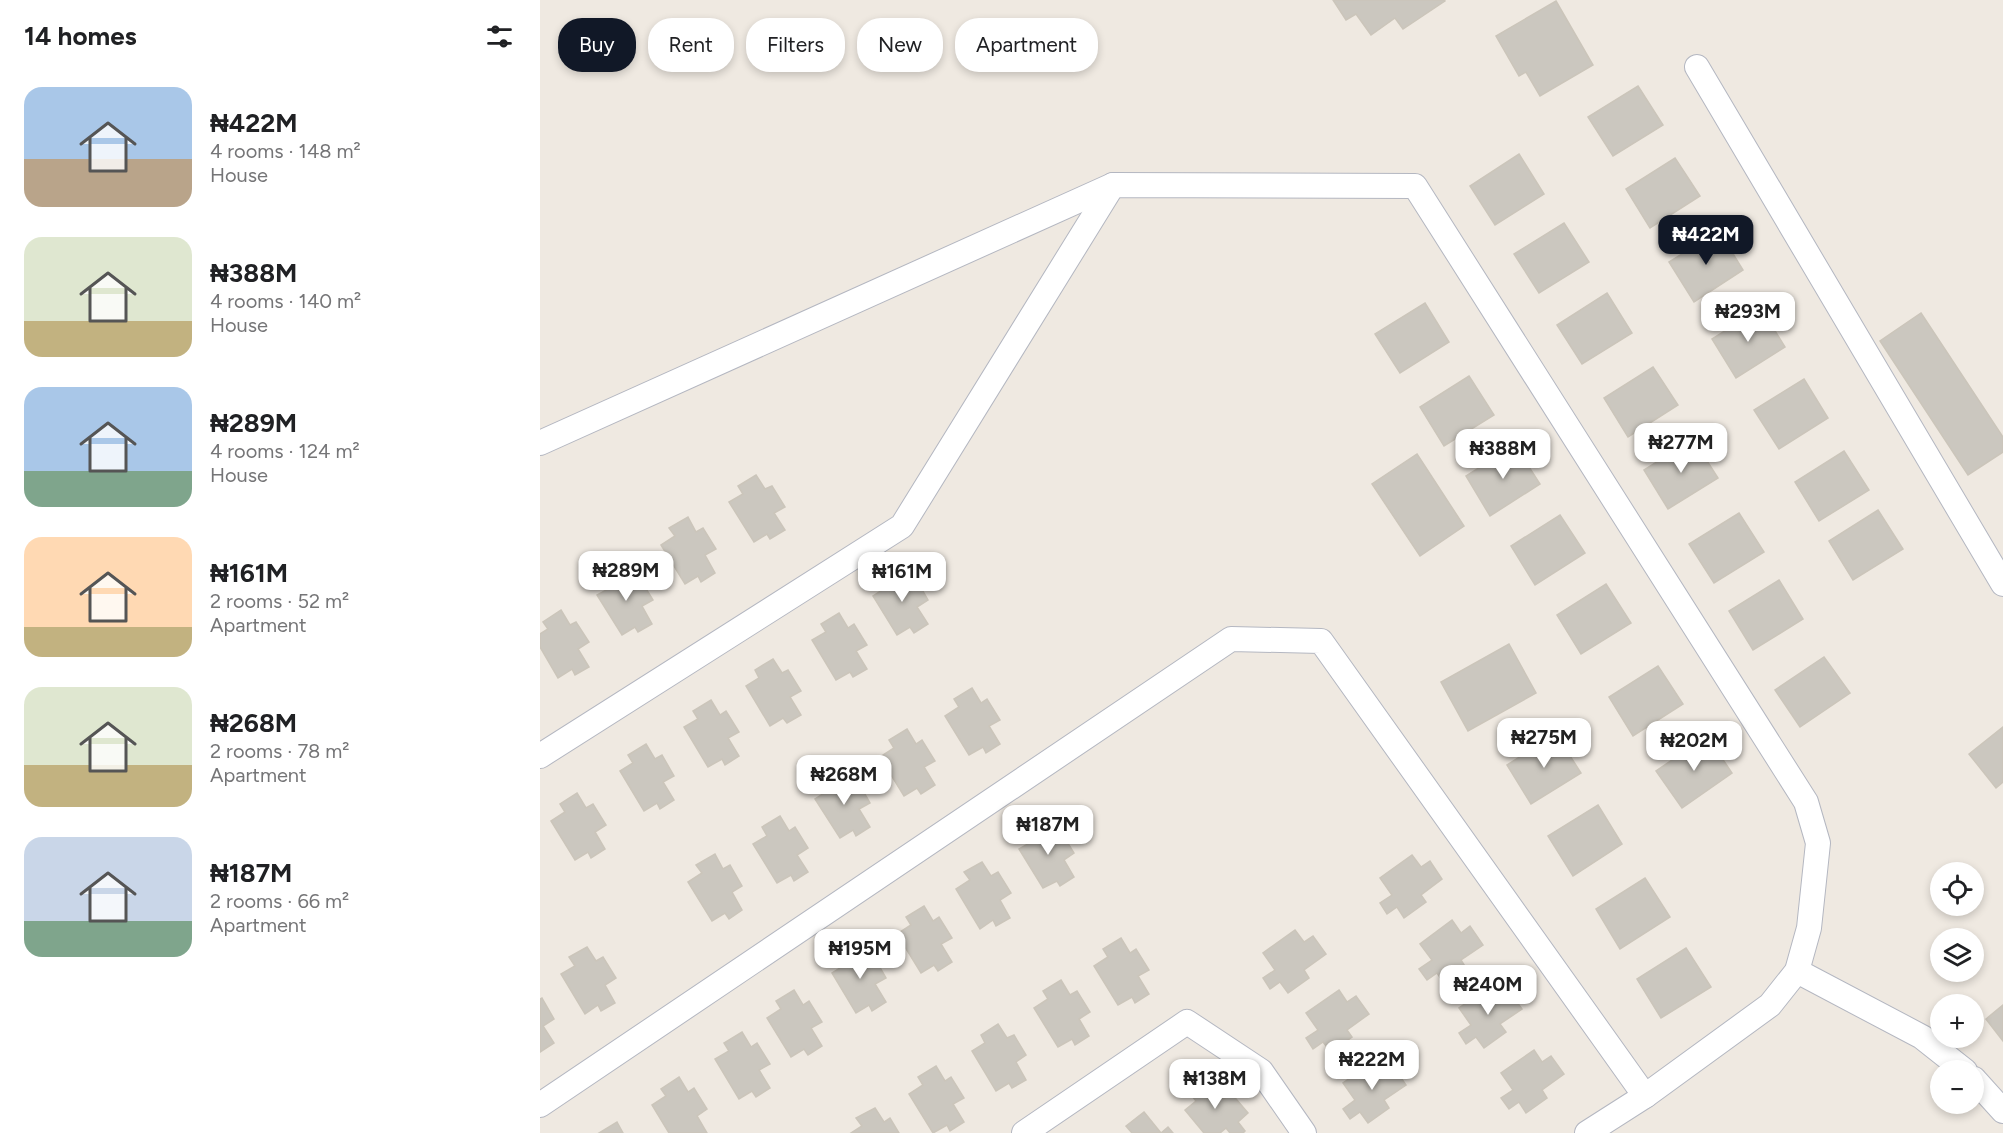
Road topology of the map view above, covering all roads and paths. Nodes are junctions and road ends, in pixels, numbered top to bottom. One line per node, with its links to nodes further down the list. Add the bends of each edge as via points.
1 (1697, 67): 4 (street)
2 (1113, 185): 3 (street); 5 (street, via 902,526); 6 (street, via 1415,186 1806,802 1818,843 1809,928)
3 (540, 443)
4 (2003, 584)
5 (540, 756)
6 (1797, 971): 7 (street, via 1922,1037); 9 (street, via 1770,1005)
7 (1951, 1060)
8 (1984, 1090): 11 (street)
9 (1645, 1096): 10 (street, via 1321,641 1231,639); 14 (street)
10 (540, 1105)
11 (2003, 1111)
12 (1024, 1133): 13 (street, via 1187,1022 1261,1071)
13 (1304, 1133)
14 (1587, 1133)

